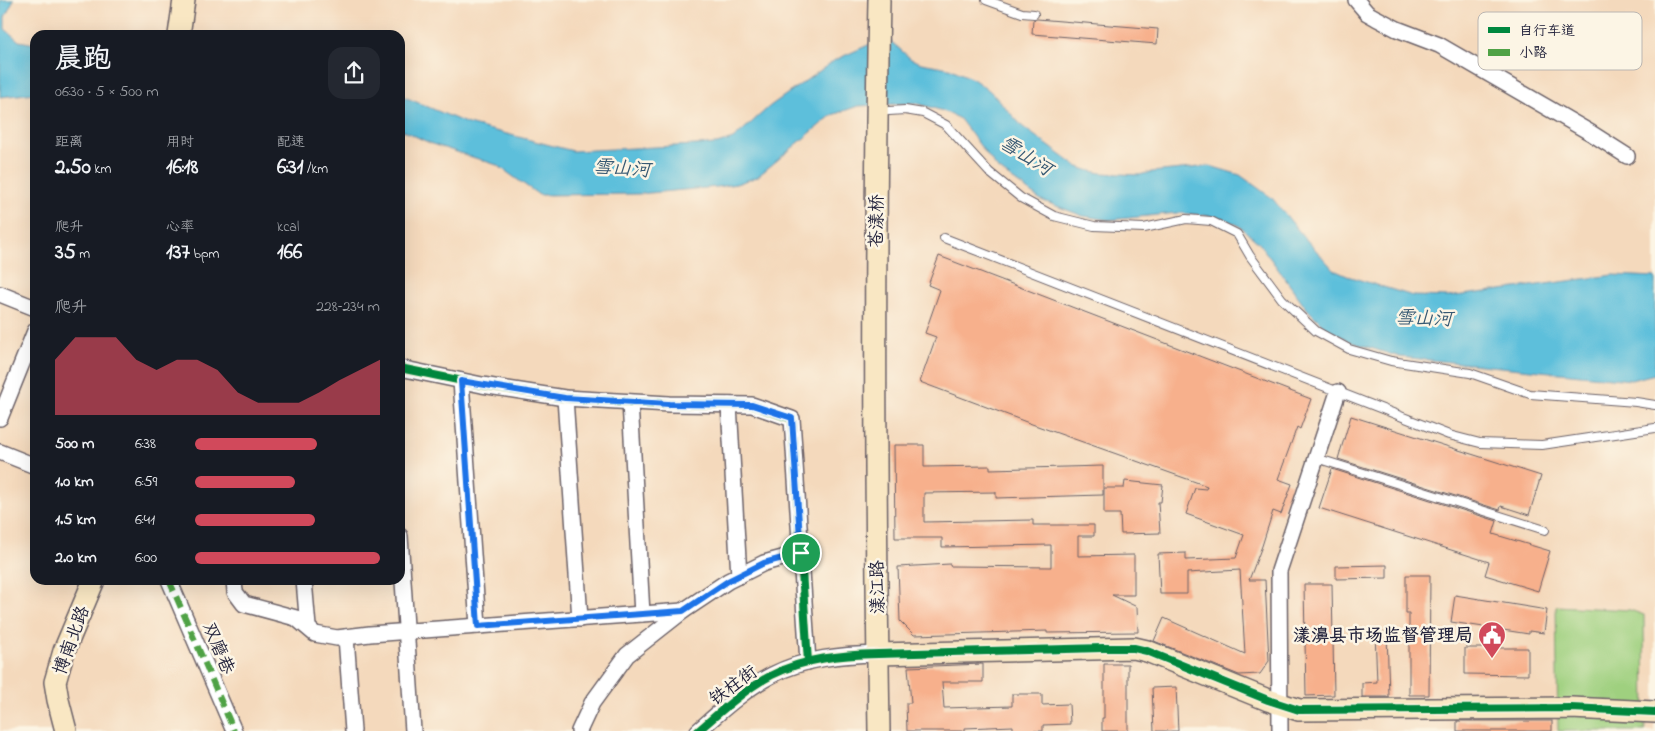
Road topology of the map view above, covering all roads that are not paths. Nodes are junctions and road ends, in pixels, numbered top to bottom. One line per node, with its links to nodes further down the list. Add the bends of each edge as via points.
1 (184, 0): 6 (main road)
2 (879, 0): 24 (main road, 苍漾桥)
3 (986, 0): 5 (lane)
4 (1356, 0): 7 (street, via 1376,18 1439,45)
5 (1034, 14)
6 (179, 29)
7 (1478, 68)
8 (1482, 70): 10 (street)
9 (889, 111): 21 (lane, via 923,113 946,126 989,172 1021,198 1054,216 1094,226 1144,228 1186,220 1211,221 1237,234 1282,299 1316,331 1349,349 1391,361 1470,373 1530,394)
10 (1627, 156)
11 (944, 238): 17 (lane)
12 (0, 294): 13 (street)
13 (30, 306)
14 (30, 343): 22 (street)
15 (405, 369): 16 (street)
16 (461, 381): 18 (street); 39 (street)
17 (1338, 392): 23 (lane, via 1480,444 1542,444); 26 (street)
18 (565, 398): 19 (street); 38 (street)
19 (630, 402): 20 (street); 37 (street)
20 (729, 405): 29 (street, via 752,405 792,418); 30 (street)
21 (1655, 405)
22 (0, 418)
23 (1655, 428)
24 (875, 442): 43 (main road, 漾江路)
25 (0, 452): 27 (street)
26 (1316, 458): 28 (lane); 45 (street, via 1279,571)
27 (30, 464)
28 (1545, 530)
29 (801, 553): 30 (street, via 764,563); 44 (street)
30 (739, 576): 36 (street)
31 (92, 585): 47 (main road, 博南北路, via 64,651 55,682)
32 (172, 585): 48 (street, 双磨巷)
33 (234, 585): 40 (street, via 235,592 244,604 296,618)
34 (304, 585): 40 (street)
35 (403, 585): 41 (street)
36 (683, 611): 37 (street); 51 (street, via 627,655 592,703)
37 (642, 614): 38 (street)
38 (580, 619): 39 (street)
39 (478, 626): 41 (street)
40 (308, 627): 42 (street, via 315,634)
41 (406, 631): 42 (street); 50 (street)
42 (346, 637): 49 (street)
43 (878, 654): 44 (street, 铁柱街); 45 (main road, via 1134,648); 53 (main road, 漾江路)
44 (808, 662): 52 (street, 铁柱街, via 772,675 744,693)
45 (1280, 704): 46 (main road, via 1316,711 1571,708); 54 (street)
46 (1655, 712)
47 (66, 731)
48 (234, 731)
49 (353, 731)
50 (413, 731)
51 (579, 731)
52 (698, 731)
53 (879, 731)
54 (1280, 731)

